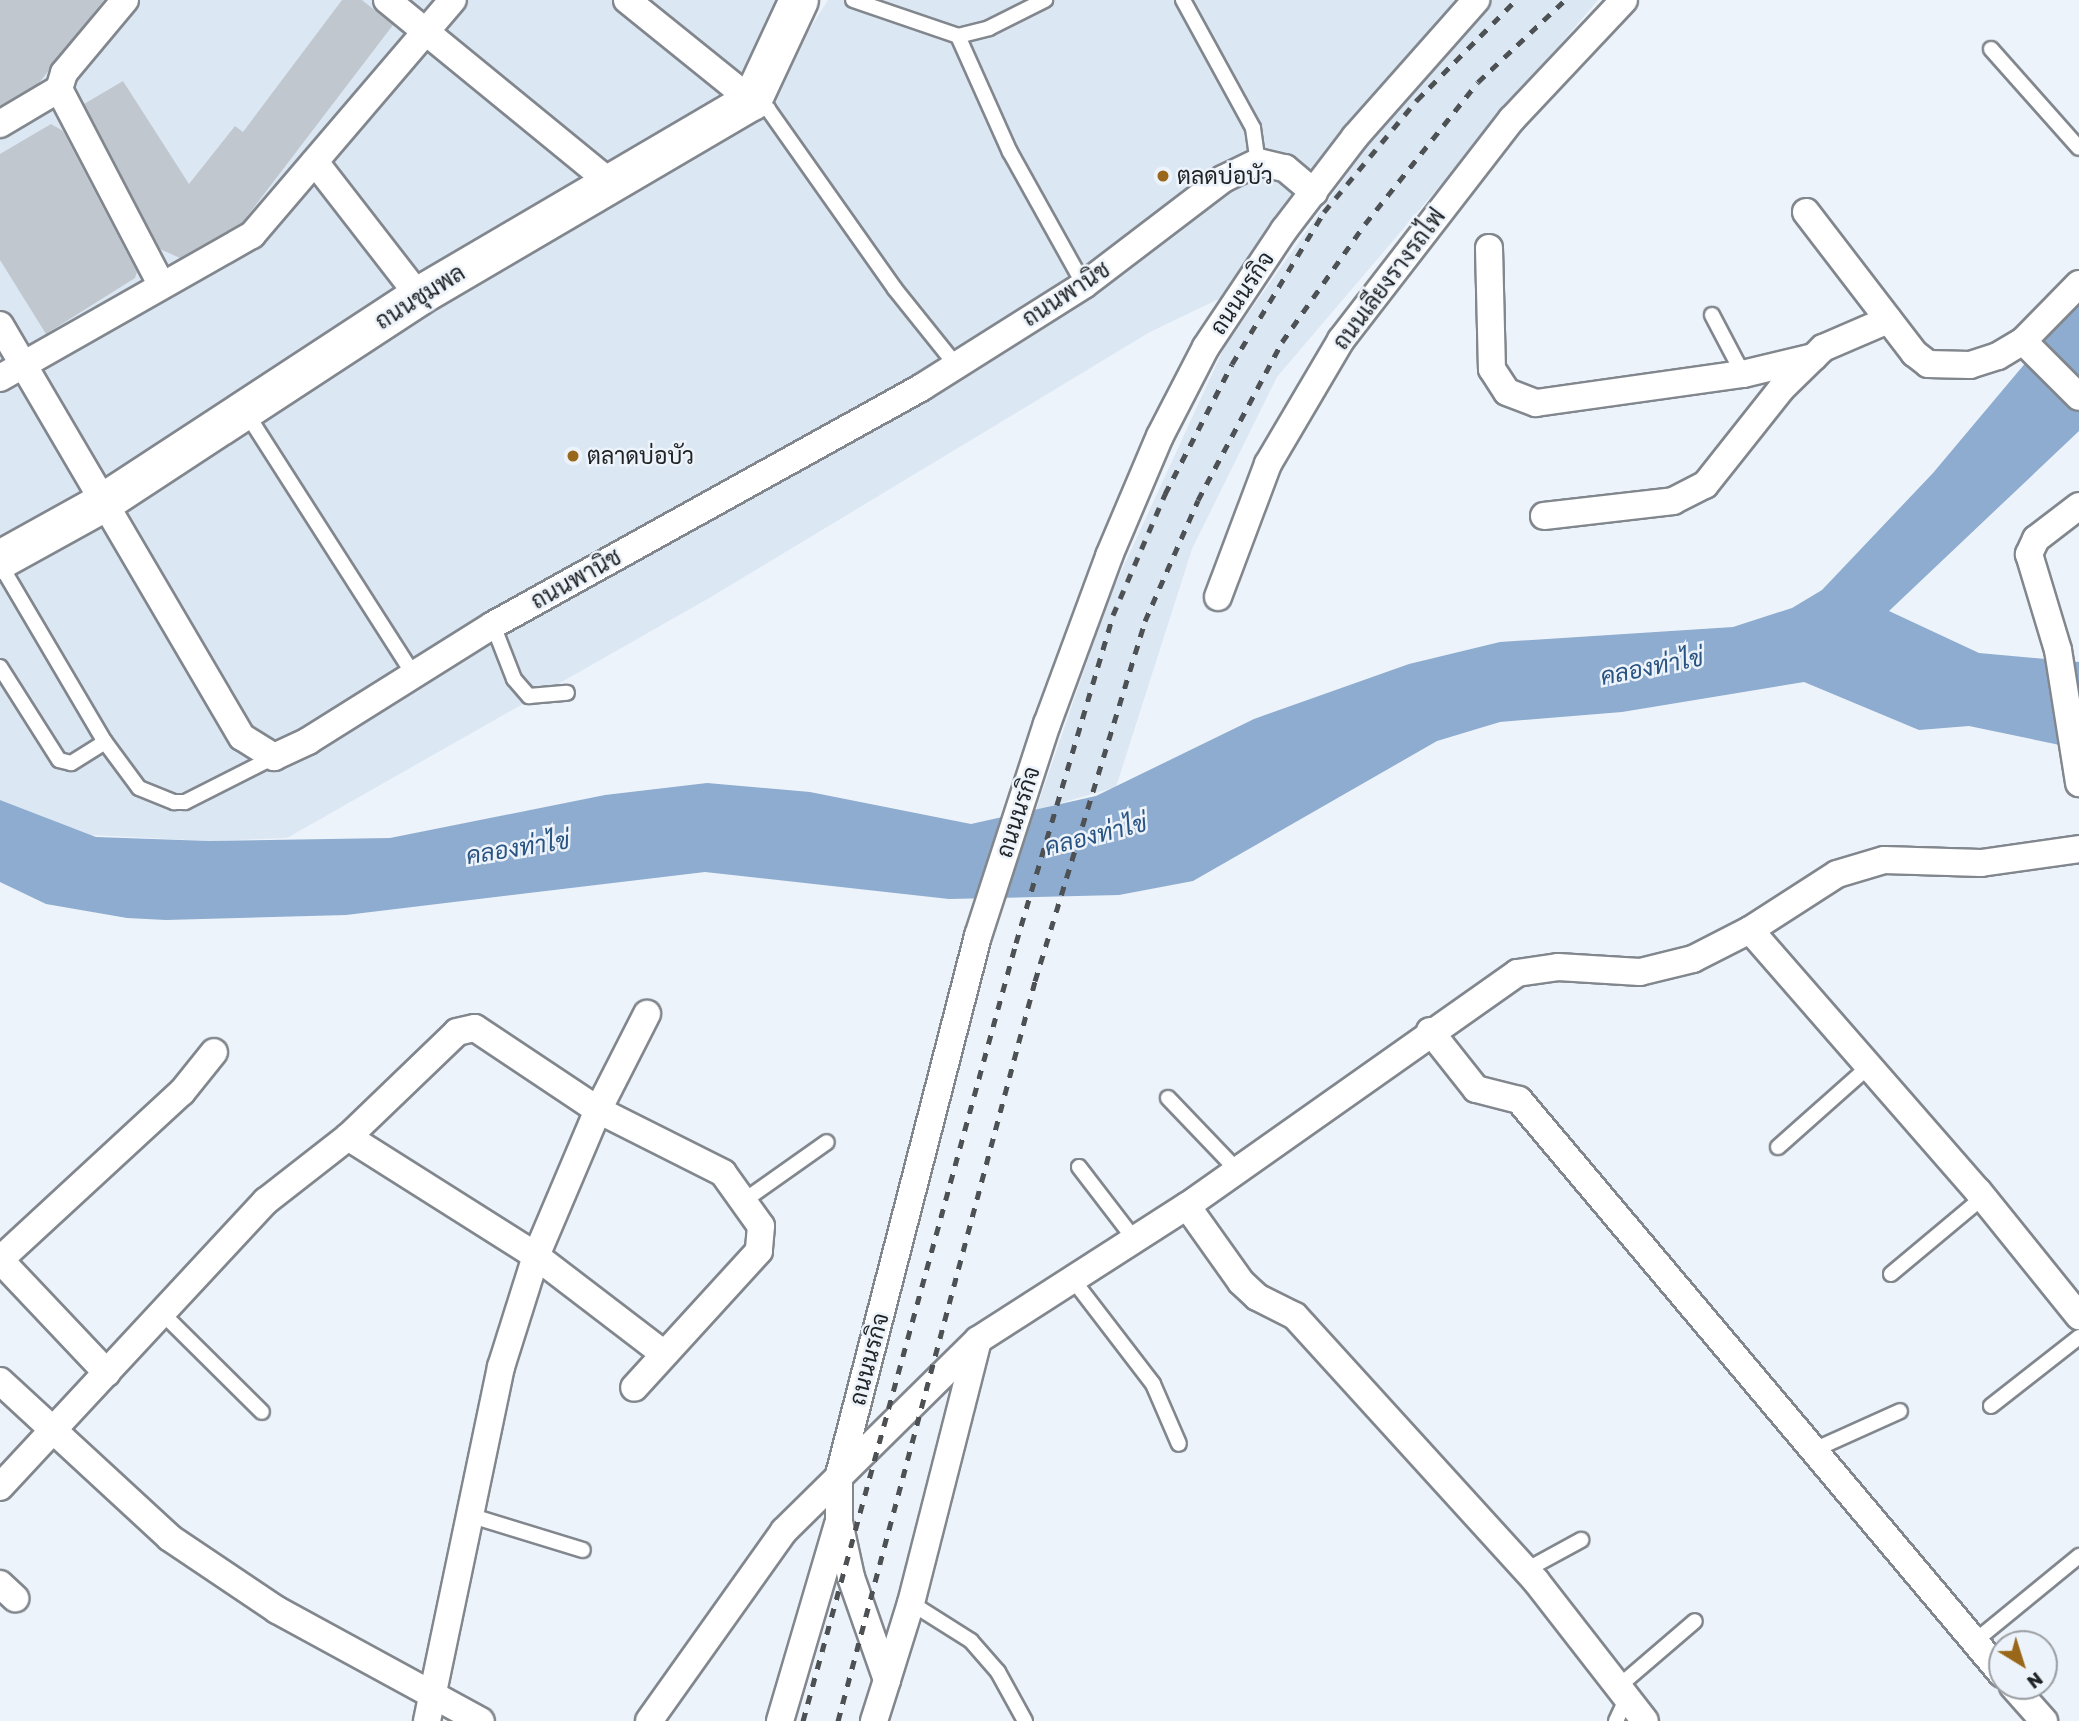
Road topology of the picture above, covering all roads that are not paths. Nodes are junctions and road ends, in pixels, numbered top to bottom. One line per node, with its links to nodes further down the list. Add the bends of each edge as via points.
1 (125, 0): 14 (street, via 64,73)
2 (387, 0): 11 (street)
3 (453, 0): 11 (street)
4 (627, 0): 15 (street)
5 (799, 0): 15 (main road)
6 (853, 0): 12 (lane)
7 (1045, 0): 12 (lane, via 989,28)
8 (1183, 0): 19 (lane, via 1253,128)
9 (1476, 0): 21 (street, ถนนนรกิจ, via 1443,33)
10 (1624, 0): 42 (street, ถนนเลียงรางรถไฟ, via 1505,128 1341,340 1268,464)
11 (425, 33): 18 (street); 20 (street)
12 (958, 36): 26 (lane, via 1010,152)
13 (1991, 49): 17 (lane)
14 (59, 89): 16 (street); 24 (street)
15 (752, 101): 20 (main road, ถนนชุมพล); 33 (lane, via 768,109 895,289)
16 (0, 124)
17 (2079, 148)
18 (315, 162): 24 (street, via 252,235); 27 (street)
19 (1258, 162): 21 (street, via 1284,168); 26 (street, ถนนพานิช, via 1223,179)
20 (609, 182): 27 (main road, ถนนชุมพล)
21 (1314, 192): 84 (street, ถนนนรกิจ, via 1206,347 1160,436 1109,556 1047,724 978,936)
22 (1806, 212): 29 (street)
23 (1489, 248): 35 (street, via 1492,369 1507,392 1535,403)
24 (161, 284): 34 (street)
25 (2079, 284): 31 (street)
26 (1084, 285): 33 (street, ถนนพานิช)
27 (419, 296): 37 (main road, ถนนชุมพล)
28 (1712, 315): 35 (lane)
29 (1888, 320): 31 (street, via 1928,363 1970,365); 32 (street, via 1823,348)
30 (0, 325): 34 (street)
31 (2023, 342): 36 (street)
32 (1814, 357): 35 (street); 40 (street, via 1781,389 1705,485 1673,501)
33 (955, 364): 43 (street, ถนนพานิช)
34 (11, 371): 38 (street)
35 (1743, 374)
36 (2079, 397)
37 (244, 411): 38 (main road, ถนนชุมพล); 45 (lane)
38 (103, 503): 41 (main road, ถนนชุมพล); 48 (street, via 242,737)
39 (2079, 506): 49 (street, via 2030,546 2058,650)
40 (1544, 516)
41 (0, 562): 47 (lane)
42 (1217, 597)
43 (493, 625): 45 (street, ถนนพานิช); 46 (lane, via 514,679 529,696)
44 (0, 667): 47 (lane, via 59,760 71,763)
45 (414, 675): 48 (street, ถนนพานิช)
46 (567, 692)
47 (105, 742): 48 (lane, via 139,788 173,802 185,802)
48 (274, 757)
49 (2076, 773)
50 (2079, 849): 51 (street, via 1981,863 1884,860 1837,874)
51 (1750, 930): 53 (street, via 1693,959 1640,972 1558,967 1517,973); 55 (street)
52 (647, 1014): 57 (street)
53 (1430, 1031): 62 (street); 83 (street, via 1476,1089 1519,1100)
54 (214, 1052): 75 (street, via 182,1092 4,1256 5,1265)
55 (1868, 1067): 60 (lane); 63 (street)
56 (1168, 1098): 62 (lane)
57 (598, 1110): 58 (street, via 475,1028 457,1032); 64 (street, via 723,1173); 67 (street)
58 (348, 1137): 67 (street); 70 (street, via 266,1201)
59 (827, 1142): 64 (lane)
60 (1778, 1147)
61 (1079, 1167): 66 (lane)
62 (1236, 1169): 65 (street)
63 (1983, 1197): 68 (lane); 71 (street)
64 (745, 1200): 74 (street, via 761,1226 759,1251)
65 (1187, 1206): 66 (street); 91 (street, via 1241,1282 1257,1297 1295,1316)
66 (1135, 1240): 69 (street)
67 (536, 1256): 74 (street); 86 (street, via 501,1367)
68 (1891, 1274)
69 (1073, 1281): 73 (street); 82 (lane, via 1153,1384)
70 (163, 1314): 75 (street); 80 (lane)
71 (2079, 1316)
72 (2079, 1337): 78 (lane)
73 (978, 1340): 84 (street); 92 (street)
74 (663, 1353): 77 (street)
75 (107, 1373): 81 (street)
76 (0, 1381): 81 (street)
77 (634, 1388)
78 (1992, 1406)
79 (1900, 1411): 83 (lane)
80 (262, 1412)
81 (53, 1432): 85 (street); 99 (street, via 170,1538)
82 (1179, 1444)
83 (1816, 1449): 94 (street)
84 (839, 1475): 87 (street, ถนนนรกิจ); 101 (street, via 784,1531)
85 (0, 1487)
86 (469, 1515): 89 (lane); 99 (street)
87 (839, 1522): 96 (street, ถนนนรกิจ, via 851,1577); 102 (street)
88 (1581, 1539): 91 (lane)
89 (583, 1550)
90 (2079, 1556): 94 (lane)
91 (1526, 1570): 98 (street)
92 (911, 1603): 96 (street); 104 (lane, via 971,1641 998,1672)
93 (1695, 1621): 98 (lane)
94 (1974, 1642): 95 (street)
95 (1988, 1658)
96 (887, 1680): 103 (street)
97 (2025, 1700): 106 (street)
98 (1620, 1702): 105 (street)
99 (430, 1708): 100 (street)
100 (481, 1721)
101 (649, 1721)
102 (780, 1721)
103 (874, 1721)
104 (1025, 1721)
105 (1645, 1721)
106 (2044, 1721)

